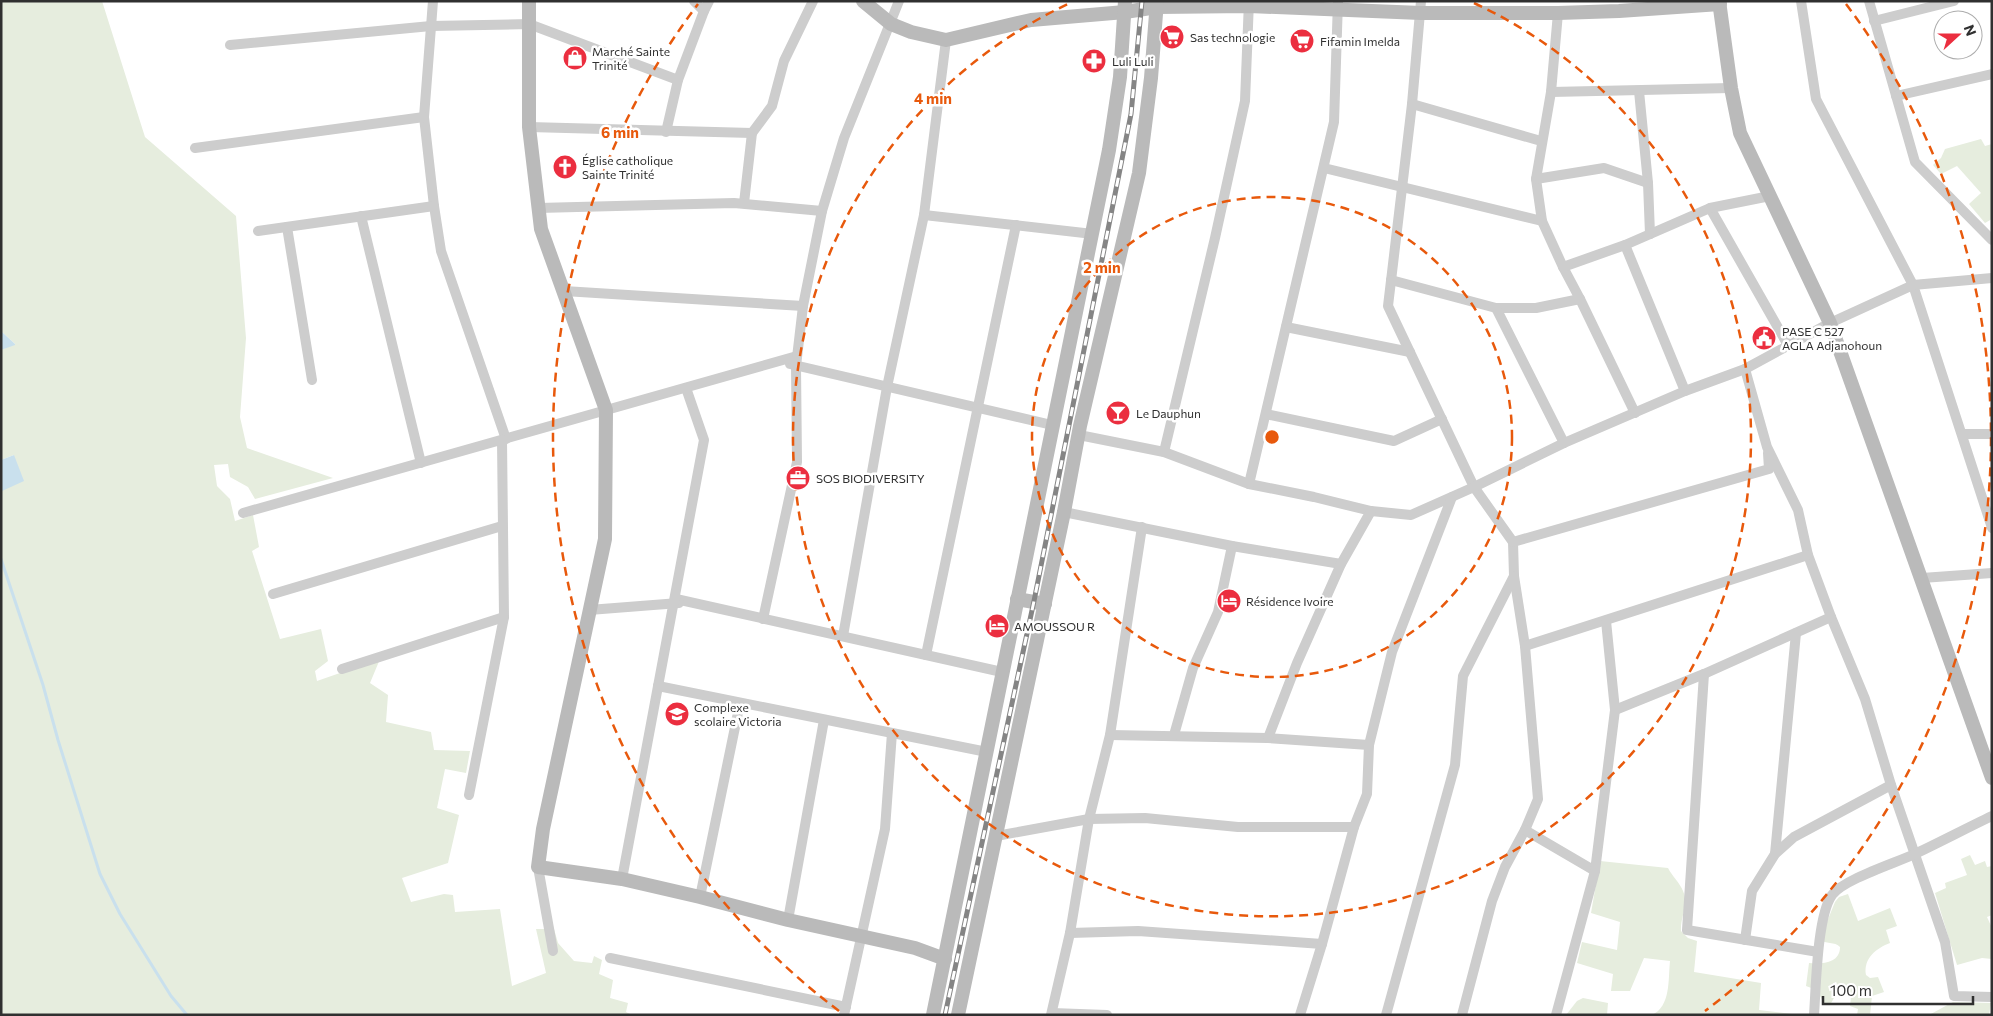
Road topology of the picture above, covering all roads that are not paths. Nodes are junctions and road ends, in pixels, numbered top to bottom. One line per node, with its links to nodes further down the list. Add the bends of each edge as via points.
1 (433, 1): 23 (street)
2 (529, 1): 21 (street)
3 (694, 1): 18 (street)
4 (710, 1): 18 (street)
5 (813, 1): 36 (street, via 784,62 772,106)
6 (863, 1): 22 (street)
7 (899, 1): 22 (street)
8 (1801, 1): 62 (street, via 1816,99)
9 (1869, 1): 20 (street)
10 (1954, 1): 20 (street)
11 (1720, 3): 15 (street); 28 (street)
12 (1157, 4): 13 (street); 16 (street); 85 (street, via 1139,173)
13 (1249, 4): 14 (street); 89 (street, via 1245,101)
14 (1338, 5): 17 (street); 39 (street, via 1334,122)
15 (1618, 6): 19 (street)
16 (1125, 7): 24 (street, via 1031,20); 55 (street, via 1109,150)
17 (1421, 7): 19 (street); 32 (street)
18 (704, 10): 27 (street)
19 (1558, 13): 30 (street)
20 (1874, 20): 31 (street)
21 (529, 24): 23 (street); 27 (street); 34 (street)
22 (891, 24): 24 (street); 48 (street, via 844,138)
23 (431, 26): 25 (street); 33 (street)
24 (946, 40): 49 (street)
25 (230, 45)
26 (1992, 74): 31 (street)
27 (678, 80): 35 (street)
28 (1731, 88): 29 (street); 43 (street, via 1740,133)
29 (1639, 91): 30 (street); 41 (street)
30 (1551, 92): 37 (street)
31 (1896, 96): 57 (street, via 1915,162)
32 (1412, 104): 37 (street); 42 (street)
33 (424, 117): 38 (street); 45 (street)
34 (529, 127): 35 (street); 46 (street)
35 (666, 132): 36 (street)
36 (752, 133): 44 (street)
37 (1541, 142): 40 (street)
38 (195, 148)
39 (1324, 168): 42 (street); 68 (street)
40 (1536, 179): 41 (street, via 1604,168); 51 (street)
41 (1648, 183): 56 (street)
42 (1402, 187): 51 (street); 61 (street)
43 (1770, 196): 47 (street); 67 (street)
44 (744, 203): 46 (street); 48 (street)
45 (434, 206): 50 (street); 86 (street, via 442,251)
46 (538, 208): 63 (street, via 540,229)
47 (1710, 208): 56 (street); 69 (street)
48 (822, 211): 65 (street)
49 (924, 215): 52 (street); 74 (street)
50 (361, 216): 53 (street); 90 (street)
51 (1542, 221): 59 (street)
52 (1016, 225): 55 (street); 77 (street)
53 (287, 227): 54 (street); 73 (street)
54 (258, 231)
55 (1093, 234): 82 (street)
56 (1650, 234): 58 (street)
57 (1992, 240)
58 (1625, 245): 59 (street); 76 (street)
59 (1562, 267): 64 (street)
60 (1992, 278): 62 (street)
61 (1391, 280): 66 (street); 70 (street, via 1388,306)
62 (1913, 285): 67 (street); 83 (street)
63 (564, 291): 65 (street); 78 (street)
64 (1580, 299): 66 (street, via 1536,308); 79 (street)
65 (804, 306): 71 (street)
66 (1496, 308): 87 (street)
67 (1830, 324): 69 (street); 106 (street)
68 (1286, 327): 70 (street); 80 (street)
69 (1789, 347): 72 (street)
70 (1410, 352): 81 (street)
71 (796, 361): 74 (street); 75 (street, via 779,362); 114 (street, via 797,462)
72 (1745, 369): 76 (street); 88 (street)
73 (312, 380)
74 (886, 387): 77 (street); 117 (street)
75 (686, 388): 78 (street); 109 (street, via 704,440)
76 (1684, 391): 79 (street)
77 (978, 408): 82 (street); 119 (street)
78 (606, 410): 86 (street); 111 (street, via 605,539)
79 (1635, 413): 87 (street)
80 (1266, 414): 81 (street, via 1394,441); 91 (street)
81 (1442, 419): 92 (street)
82 (1052, 425): 108 (street)
83 (1962, 434): 84 (street); 99 (street)
84 (1992, 434)
85 (1079, 435): 89 (street); 95 (street)
86 (504, 439): 90 (street); 97 (street)
87 (1564, 442): 92 (street)
88 (1768, 447): 100 (street, via 1769,469); 102 (street, via 1798,510)
89 (1164, 452): 91 (street)
90 (421, 463): 96 (street)
91 (1249, 484): 94 (street)
92 (1474, 487): 93 (street); 100 (street)
93 (1452, 497): 94 (street, via 1411,515); 131 (street, via 1392,652)
94 (1371, 511): 103 (street)
95 (1064, 512): 98 (street); 110 (street)
96 (243, 513)
97 (502, 526): 107 (street); 112 (street)
98 (1142, 527): 101 (street); 128 (street)
99 (1992, 528)
100 (1513, 542): 105 (street)
101 (1232, 546): 103 (street); 129 (street, via 1218,612 1193,668)
102 (1808, 555): 113 (street); 115 (street)
103 (1340, 564): 130 (street)
104 (1992, 573): 106 (street)
105 (1514, 576): 118 (street); 165 (street, via 1462,676 1455,765)
106 (1922, 578): 133 (street)
107 (272, 594)
108 (1017, 599): 110 (street); 121 (street)
109 (675, 602): 111 (street); 114 (street, via 690,602); 123 (street)
110 (1045, 604): 140 (street)
111 (589, 610): 143 (street)
112 (504, 617): 120 (street); 135 (street)
113 (1831, 617): 116 (street); 134 (street, via 1865,699)
114 (763, 618): 117 (street)
115 (1606, 621): 118 (street); 125 (street)
116 (1796, 633): 122 (street); 141 (street)
117 (843, 636): 119 (street)
118 (1525, 646): 139 (street, via 1538,799)
119 (926, 655): 121 (street)
120 (342, 669)
121 (1002, 672): 132 (street)
122 (1704, 674): 125 (street); 150 (street, via 1687,930)
123 (658, 686): 124 (street); 145 (street)
124 (740, 703): 126 (street); 146 (street)
125 (1615, 710): 144 (street)
126 (824, 720): 127 (street); 147 (street)
127 (892, 733): 132 (street); 149 (street, via 885,829)
128 (1110, 734): 129 (street); 137 (street)
129 (1174, 735): 130 (street)
130 (1268, 738): 131 (street)
131 (1369, 745): 138 (street, via 1367,794)
132 (987, 752): 151 (street)
133 (1992, 778)
134 (1891, 785): 141 (street, via 1794,837); 142 (street)
135 (468, 795)
136 (1992, 816): 142 (street)
137 (1089, 819): 138 (street, via 1145,818 1238,826); 140 (street); 148 (street)
138 (1354, 827): 152 (street)
139 (1525, 830): 144 (street); 166 (street, via 1505,867 1492,901)
140 (996, 836): 153 (street)
141 (1775, 854): 150 (street, via 1752,891)
142 (1916, 854): 155 (street, via 1848,883 1832,894); 158 (street, via 1945,942 1954,996)
143 (538, 867): 145 (street); 154 (street)
144 (1594, 871): 167 (street)
145 (622, 879): 146 (street)
146 (700, 897): 147 (street)
147 (788, 920): 149 (street)
148 (1070, 933): 152 (street, via 1138,931); 160 (street)
149 (862, 935): 157 (street); 159 (street)
150 (1745, 940): 155 (street)
151 (949, 941): 153 (street); 157 (street)
152 (1322, 944): 164 (street)
153 (972, 946): 162 (street)
154 (553, 951)
155 (1818, 952): 168 (street)
156 (610, 958): 159 (street)
157 (946, 959): 161 (street)
158 (1992, 997)
159 (845, 1011)
160 (1052, 1014): 163 (street)
161 (933, 1015)
162 (958, 1015)
163 (1107, 1015)
164 (1300, 1015)
165 (1386, 1015)
166 (1462, 1015)
167 (1556, 1015)
168 (1814, 1015)

